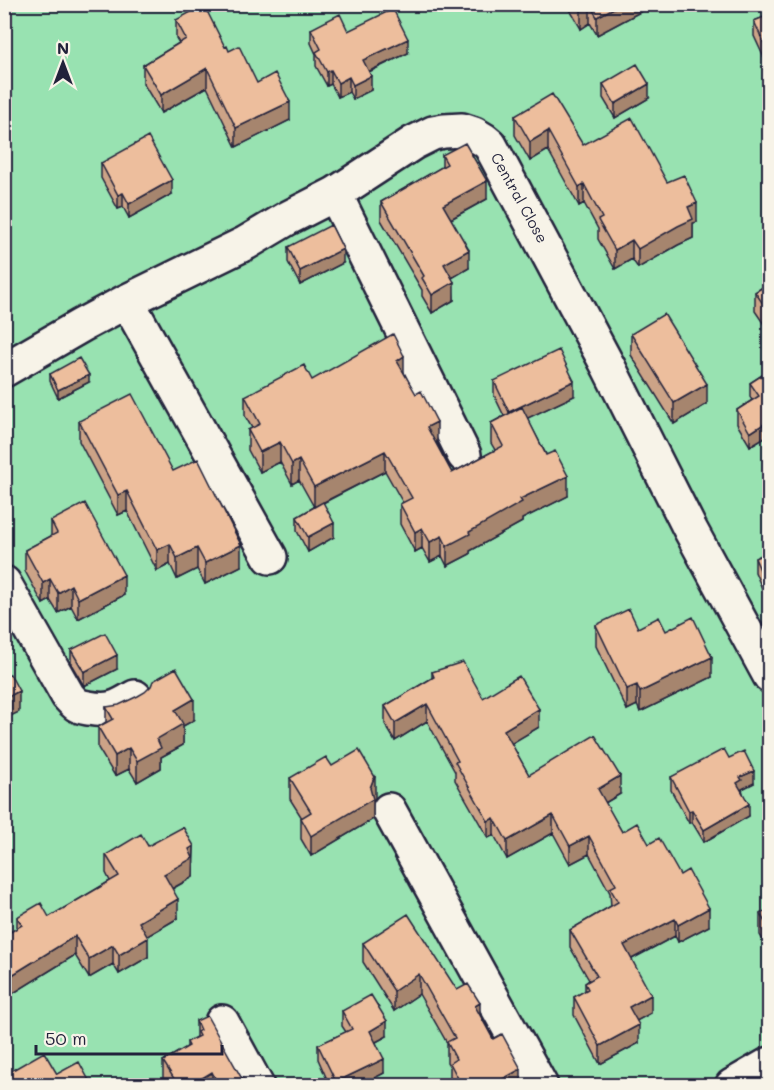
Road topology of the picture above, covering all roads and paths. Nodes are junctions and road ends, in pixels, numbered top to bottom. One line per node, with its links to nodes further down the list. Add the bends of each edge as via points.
1 (335, 194): 2 (street, Central Close); 4 (street); 7 (street, Central Close, via 433,133 462,130 489,146 567,288 690,529)
2 (127, 302): 3 (street, Central Close); 5 (street)
3 (4, 370)
4 (464, 455)
5 (270, 557)
6 (4, 583): 9 (street, via 76,706 101,711)
7 (754, 621): 8 (street, Central Close)
8 (770, 676)
9 (135, 697)
10 (389, 810): 14 (street)
11 (222, 1022): 13 (street)
12 (770, 1064): 15 (street)
13 (257, 1086)
14 (541, 1086)
15 (732, 1086)

